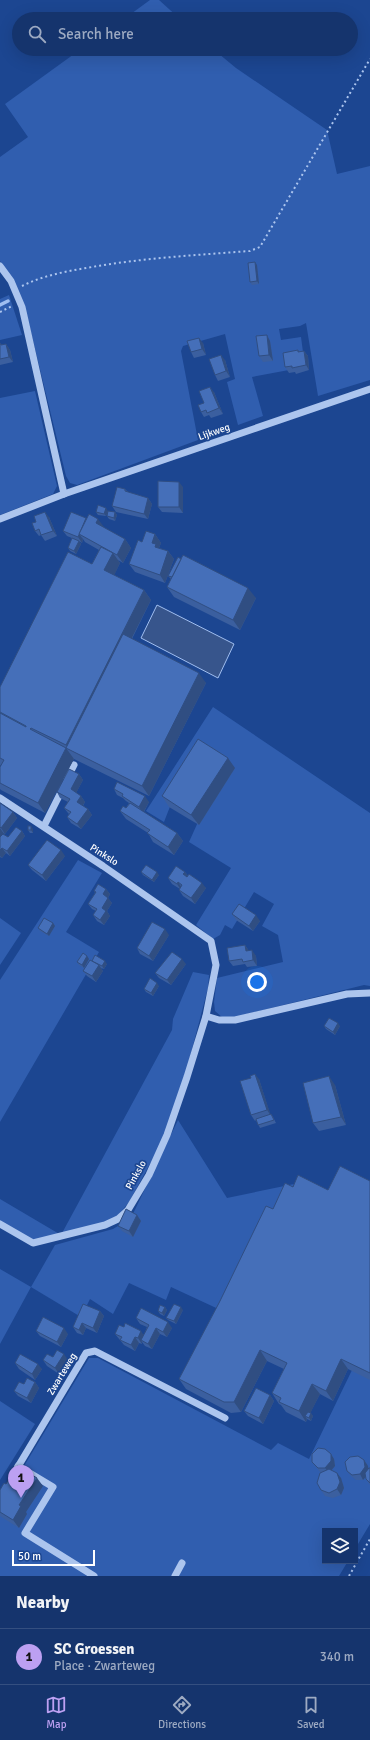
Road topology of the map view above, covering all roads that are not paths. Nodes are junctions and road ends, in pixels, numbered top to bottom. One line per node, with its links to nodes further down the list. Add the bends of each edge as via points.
1 (0, 266): 3 (street, via 11,281 22,306)
2 (370, 389): 3 (street, Lijkweg)
3 (64, 494): 4 (street, Lijkweg)
4 (0, 519)
5 (74, 765): 7 (street)
6 (0, 798): 7 (street, Pinkslo)
7 (44, 826): 9 (street, Pinkslo, via 211,941 216,965)
8 (370, 993): 9 (street, via 347,994 235,1020 219,1020)
9 (206, 1016): 10 (street, Pinkslo, via 167,1135 149,1175 128,1210 118,1219 105,1225 33,1243)
10 (0, 1224)
11 (225, 1418): 12 (street, Zwarteweg, via 96,1351 86,1353)
12 (18, 1466): 13 (street, Zwarteweg); 15 (street, via 52,1487 25,1533)
13 (7, 1485)
14 (182, 1563): 16 (street)
15 (94, 1576)
16 (174, 1576)

